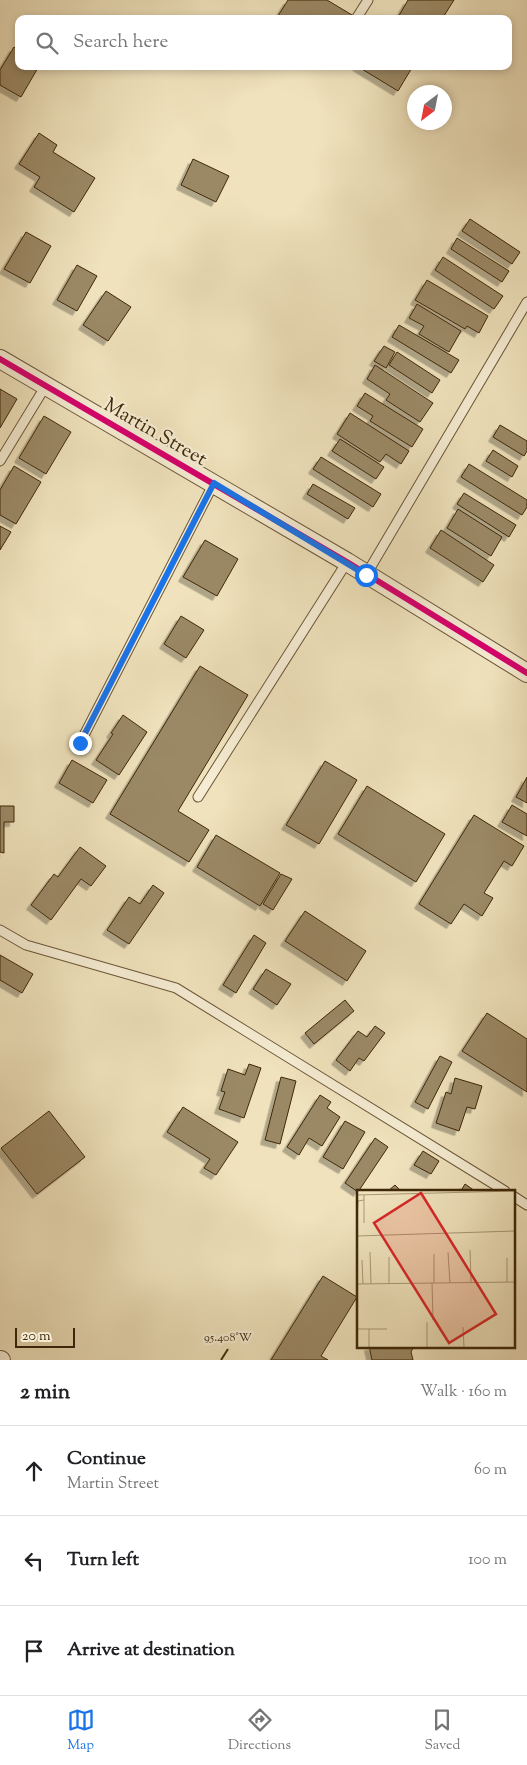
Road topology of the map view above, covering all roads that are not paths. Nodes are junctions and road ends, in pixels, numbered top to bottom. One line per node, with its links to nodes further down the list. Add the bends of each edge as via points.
1 (368, 0): 2 (lane)
2 (359, 15)
3 (527, 302): 9 (lane)
4 (0, 359): 5 (street, Martin Street)
5 (45, 387): 6 (lane); 7 (street, Martin Street)
6 (0, 461)
7 (214, 483): 8 (street, Martin Street); 11 (lane)
8 (347, 562): 9 (street, Martin Street); 12 (lane)
9 (366, 575): 10 (street, Martin Street)
10 (527, 673)
11 (80, 743)
12 (198, 797)
13 (0, 930): 14 (lane, via 26,945 176,988)
14 (503, 1190)
15 (514, 1197): 16 (lane)
16 (527, 1205)

